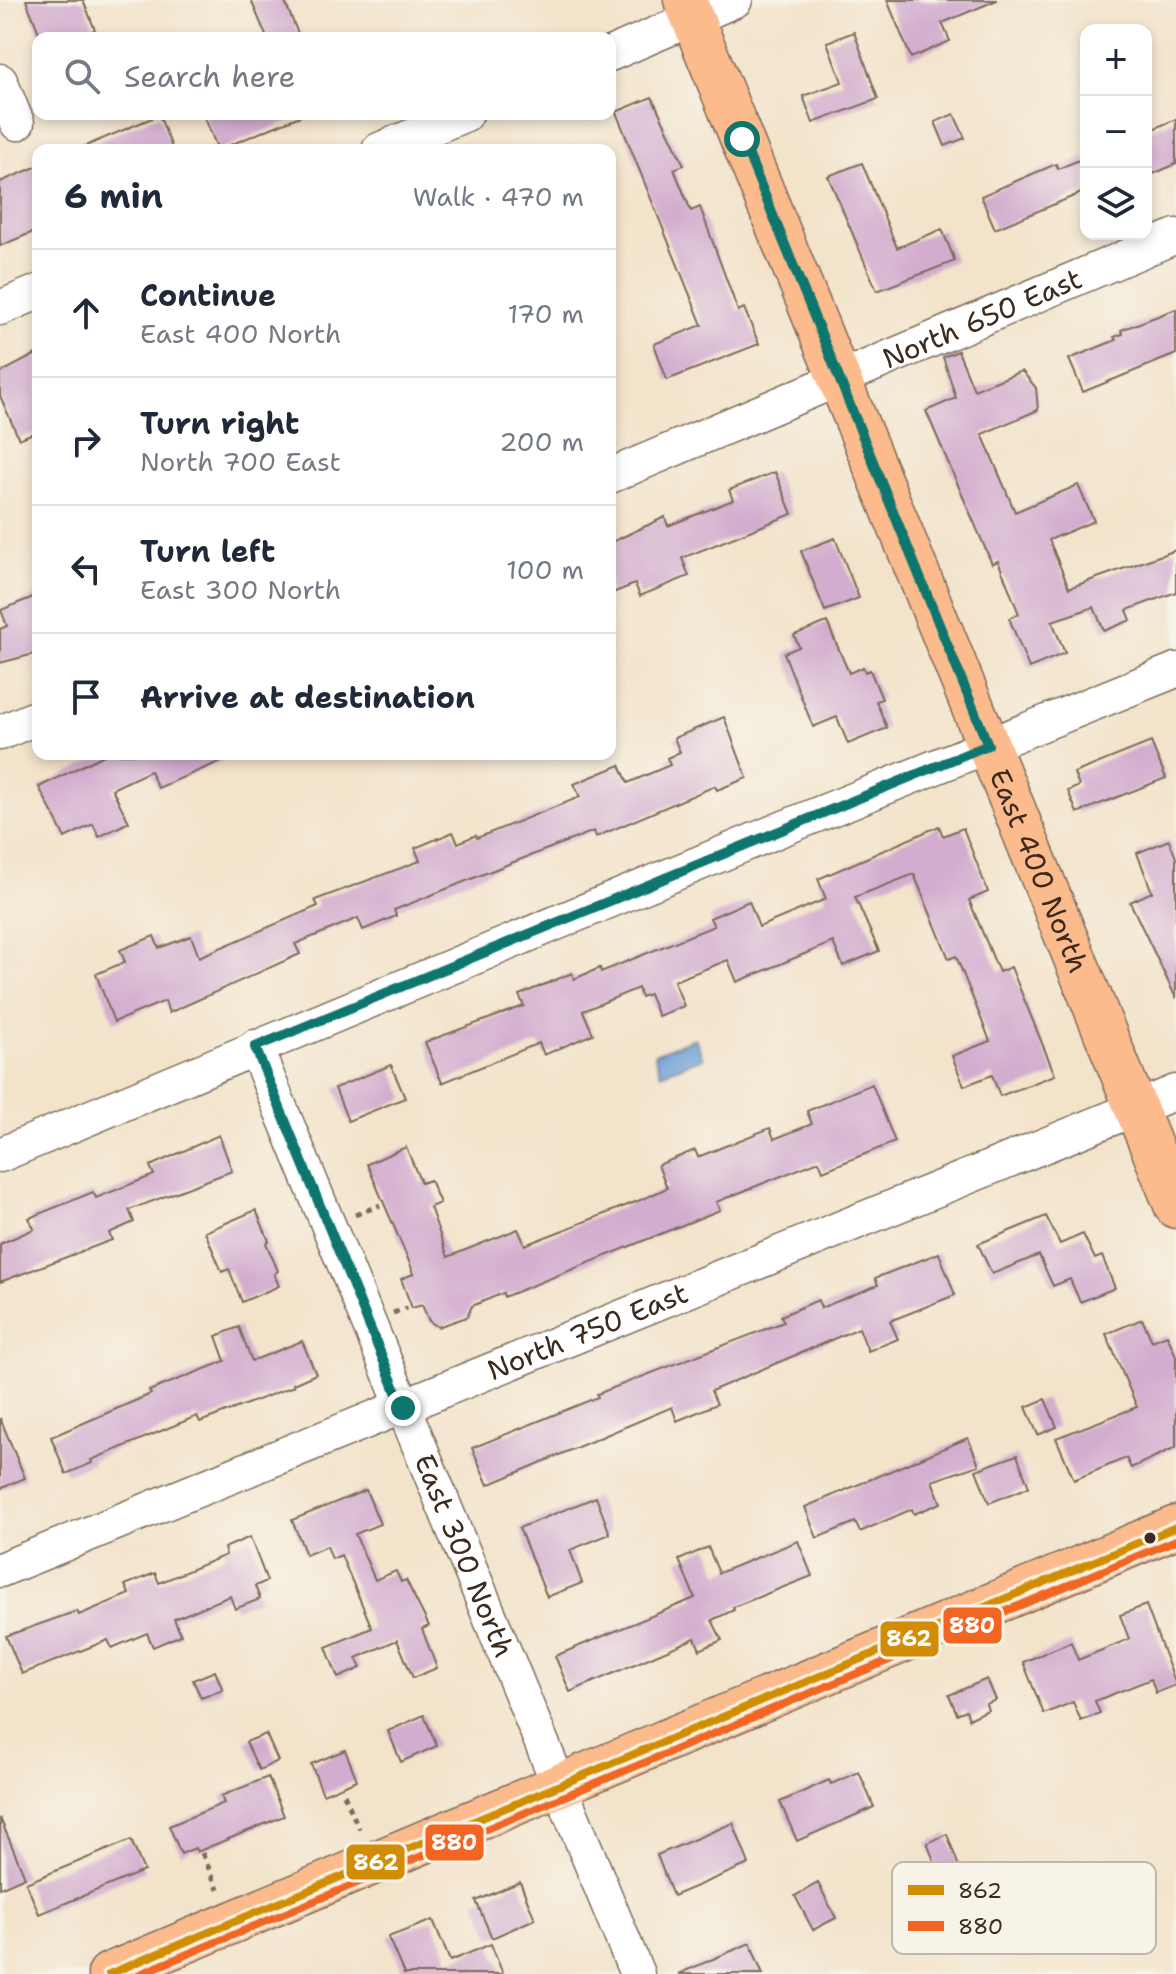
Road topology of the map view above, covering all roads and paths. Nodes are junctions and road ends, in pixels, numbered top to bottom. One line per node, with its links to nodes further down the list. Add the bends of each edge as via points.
1 (735, 0): 2 (street)
2 (688, 9): 3 (street); 11 (main road, East 400 North)
3 (616, 51)
4 (0, 81): 6 (street)
5 (452, 120): 7 (street)
6 (17, 123)
7 (394, 144)
8 (1176, 236): 11 (street, North 650 East, via 865,365)
9 (32, 295): 10 (street)
10 (0, 308)
11 (841, 380): 12 (street, North 650 East); 16 (main road, East 400 North)
12 (616, 474)
13 (1176, 670): 16 (street)
14 (32, 720): 15 (street)
15 (0, 733)
16 (988, 745): 17 (street); 19 (main road, East 400 North)
17 (255, 1047): 20 (street); 24 (street, East 300 North)
18 (1176, 1092): 19 (street, North 750 East)
19 (1137, 1108): 22 (main road, East 400 North); 24 (street, North 750 East)
20 (0, 1155)
21 (380, 1205): 23 (path)
22 (1176, 1207)
23 (350, 1217)
24 (403, 1408): 26 (street, North 750 East); 27 (street, East 300 North)
25 (1176, 1527): 27 (main road)
26 (0, 1570)
27 (560, 1786): 32 (main road); 33 (street, East 300 North)
28 (344, 1794): 29 (path)
29 (359, 1829)
30 (202, 1853): 31 (path)
31 (218, 1889)
32 (109, 1974)
33 (637, 1974)

